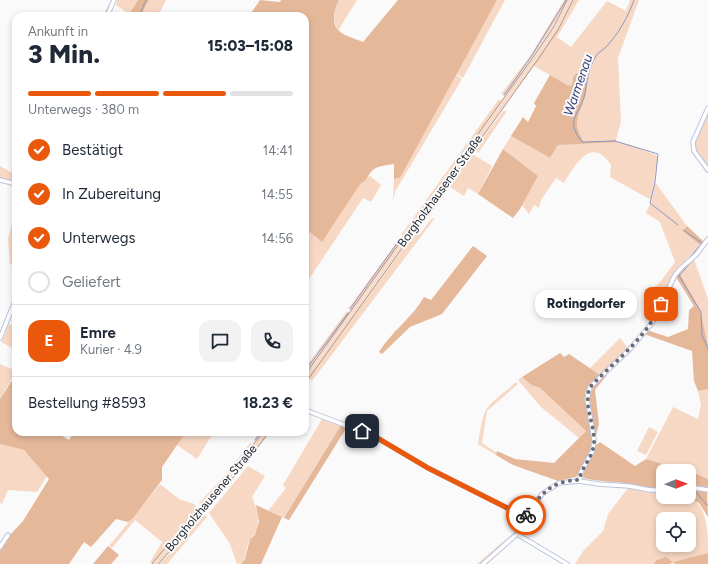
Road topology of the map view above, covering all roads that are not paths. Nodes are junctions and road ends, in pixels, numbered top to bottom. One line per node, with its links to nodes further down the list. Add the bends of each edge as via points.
1 (114, 0): 3 (street)
2 (570, 0): 11 (main road, Borgholzhausener Straße, via 556,28 535,59)
3 (109, 12)
4 (708, 108): 5 (street, via 693,142 694,151)
5 (708, 170)
6 (0, 180): 7 (street)
7 (12, 183)
8 (708, 239): 14 (street, via 675,276 652,323 630,349 590,387 587,399 594,439 593,450)
9 (12, 309): 10 (street)
10 (0, 338)
11 (309, 373)
12 (309, 412): 18 (street, via 374,436 428,468)
13 (263, 436): 22 (main road, Borgholzhausener Straße)
14 (579, 480): 16 (street); 18 (street, via 563,482 548,488)
15 (696, 488): 17 (street)
16 (656, 490)
17 (708, 490)
18 (525, 517): 19 (street)
19 (517, 534): 23 (street); 24 (street)
20 (8, 535): 21 (street)
21 (0, 547)
22 (155, 564)
23 (483, 564)
24 (567, 564)

